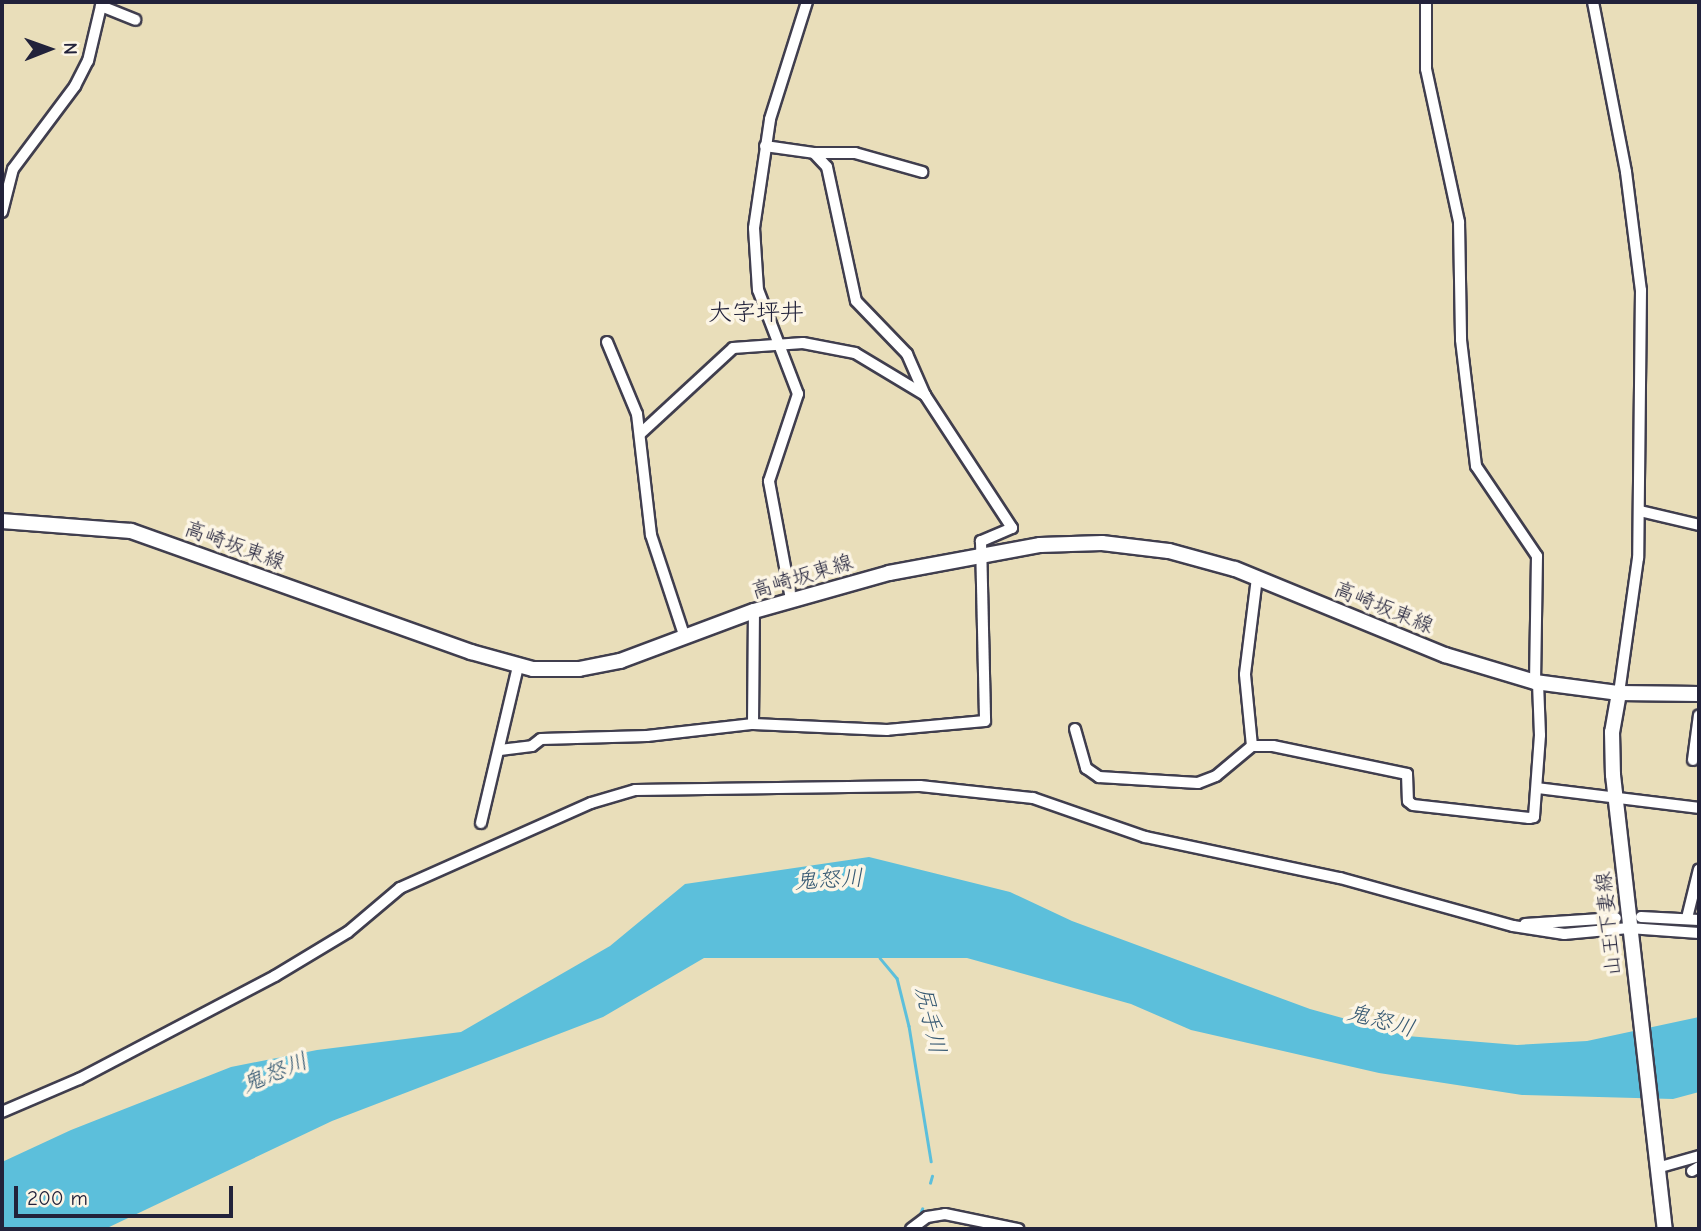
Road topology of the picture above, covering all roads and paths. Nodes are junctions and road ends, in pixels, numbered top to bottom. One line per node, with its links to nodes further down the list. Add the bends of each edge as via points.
1 (807, 2): 6 (street, via 774,102)
2 (1426, 2): 23 (street, via 1426,69 1459,222 1461,340 1476,466 1537,556)
3 (1593, 2): 14 (street, via 1639,266)
4 (102, 4): 5 (street); 9 (street, via 83,69 17,161)
5 (135, 20)
6 (765, 146): 7 (street); 11 (street, via 754,228 755,271)
7 (814, 153): 8 (street, via 856,153); 12 (street, via 827,167 835,191 856,300 907,354)
8 (922, 172)
9 (2, 212)
10 (607, 342): 13 (street)
11 (778, 342): 12 (street, via 855,353); 13 (street, via 733,348); 19 (street, via 798,394 769,481)
12 (925, 396): 17 (street, via 1012,528 981,541)
13 (641, 432): 21 (street, via 645,503)
14 (1640, 511): 16 (street); 24 (street, via 1634,603)
15 (2, 521): 22 (main road, 高崎坂東線, via 131,531)
16 (1699, 525)
17 (981, 555): 18 (main road, 高崎坂東線, via 1055,544 1125,545 1192,556); 19 (main road, 高崎坂東線); 27 (street, via 985,721 887,730)
18 (1256, 577): 23 (main road, 高崎坂東線, via 1445,655); 29 (street, via 1245,674)
19 (791, 599): 20 (main road, 高崎坂東線)
20 (754, 611): 21 (main road, 高崎坂東線); 27 (street)
21 (685, 638): 22 (main road, 高崎坂東線, via 597,666)
22 (518, 667): 30 (street)
23 (1537, 683): 24 (main road, 高崎坂東線); 32 (street)
24 (1619, 693): 25 (main road); 33 (main road, 山王下妻線, via 1612,747)
25 (1699, 694)
26 (1699, 715): 31 (street)
27 (753, 724): 30 (street, via 541,740 532,746)
28 (1076, 729): 29 (street, via 1089,771 1130,781 1198,783 1216,776)
29 (1252, 746): 32 (street, via 1322,753 1407,774 1408,801 1413,805 1461,813 1534,817)
30 (500, 750): 35 (street)
31 (1693, 760)
32 (1537, 788): 33 (street)
33 (1615, 802): 34 (street); 42 (main road, 山王下妻線)
34 (1699, 808)
35 (481, 823)
36 (1699, 869): 39 (street)
37 (1641, 917): 39 (street)
38 (1616, 918): 41 (street)
39 (1687, 918): 40 (street)
40 (1699, 920)
41 (1513, 926): 42 (street, via 1564,934); 44 (street, via 1340,878 1145,837 1033,798 920,786 635,790 591,803 400,888 348,932 275,976 91,1073)
42 (1629, 933): 43 (street); 46 (main road, 山王下妻線)
43 (1699, 933)
44 (2, 1112)
45 (1699, 1156): 46 (street)
46 (1657, 1168): 49 (main road, 山王下妻線)
47 (912, 1229): 48 (street, via 922,1220 945,1214)
48 (1018, 1229)
49 (1665, 1229)

